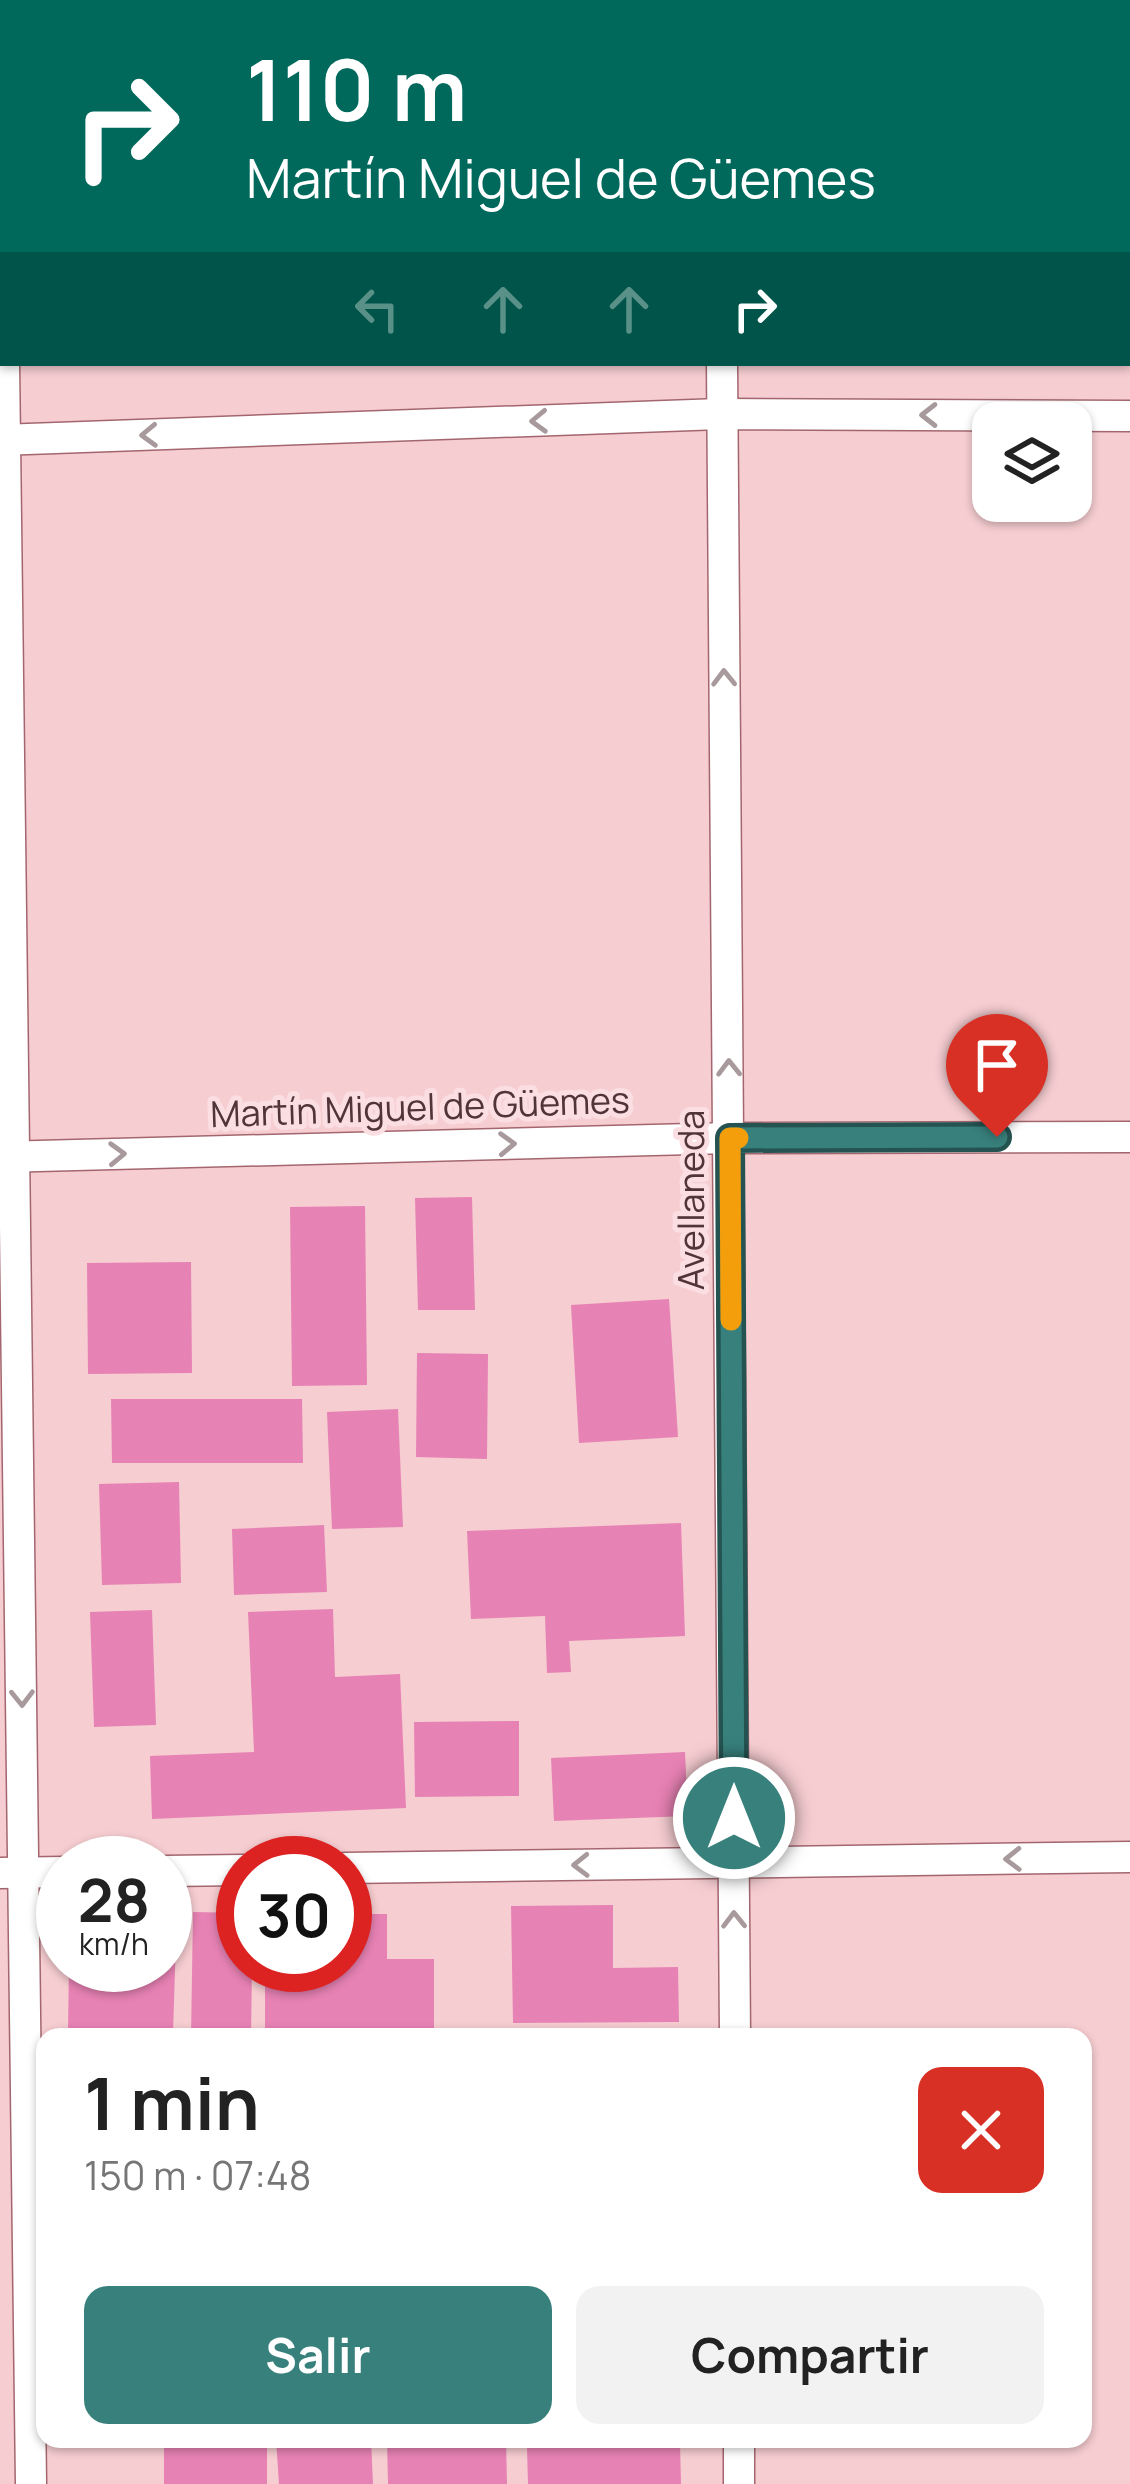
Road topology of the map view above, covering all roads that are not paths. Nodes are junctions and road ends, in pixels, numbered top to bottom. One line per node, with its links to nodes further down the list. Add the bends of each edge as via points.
1 (4, 366): 5 (street)
2 (722, 366): 3 (street, Avellaneda)
3 (720, 414): 4 (street, one-way to 3); 5 (street, one-way to 5); 7 (street, Avellaneda, one-way to 3)
4 (1130, 416)
5 (2, 440): 8 (street)
6 (1130, 1137): 7 (street, Martín Miguel de Güemes)
7 (730, 1138): 8 (street, Martín Miguel de Güemes, one-way to 7); 10 (street, Avellaneda)
8 (6, 1157): 12 (street, one-way to 12)
9 (1130, 1857): 10 (street, one-way to 10)
10 (734, 1863): 11 (street, one-way to 11); 13 (street, Avellaneda, one-way to 10)
11 (372, 1868)
12 (13, 1873): 15 (street)
13 (735, 2028)
14 (739, 2448): 16 (street)
15 (32, 2484)
16 (740, 2484)

